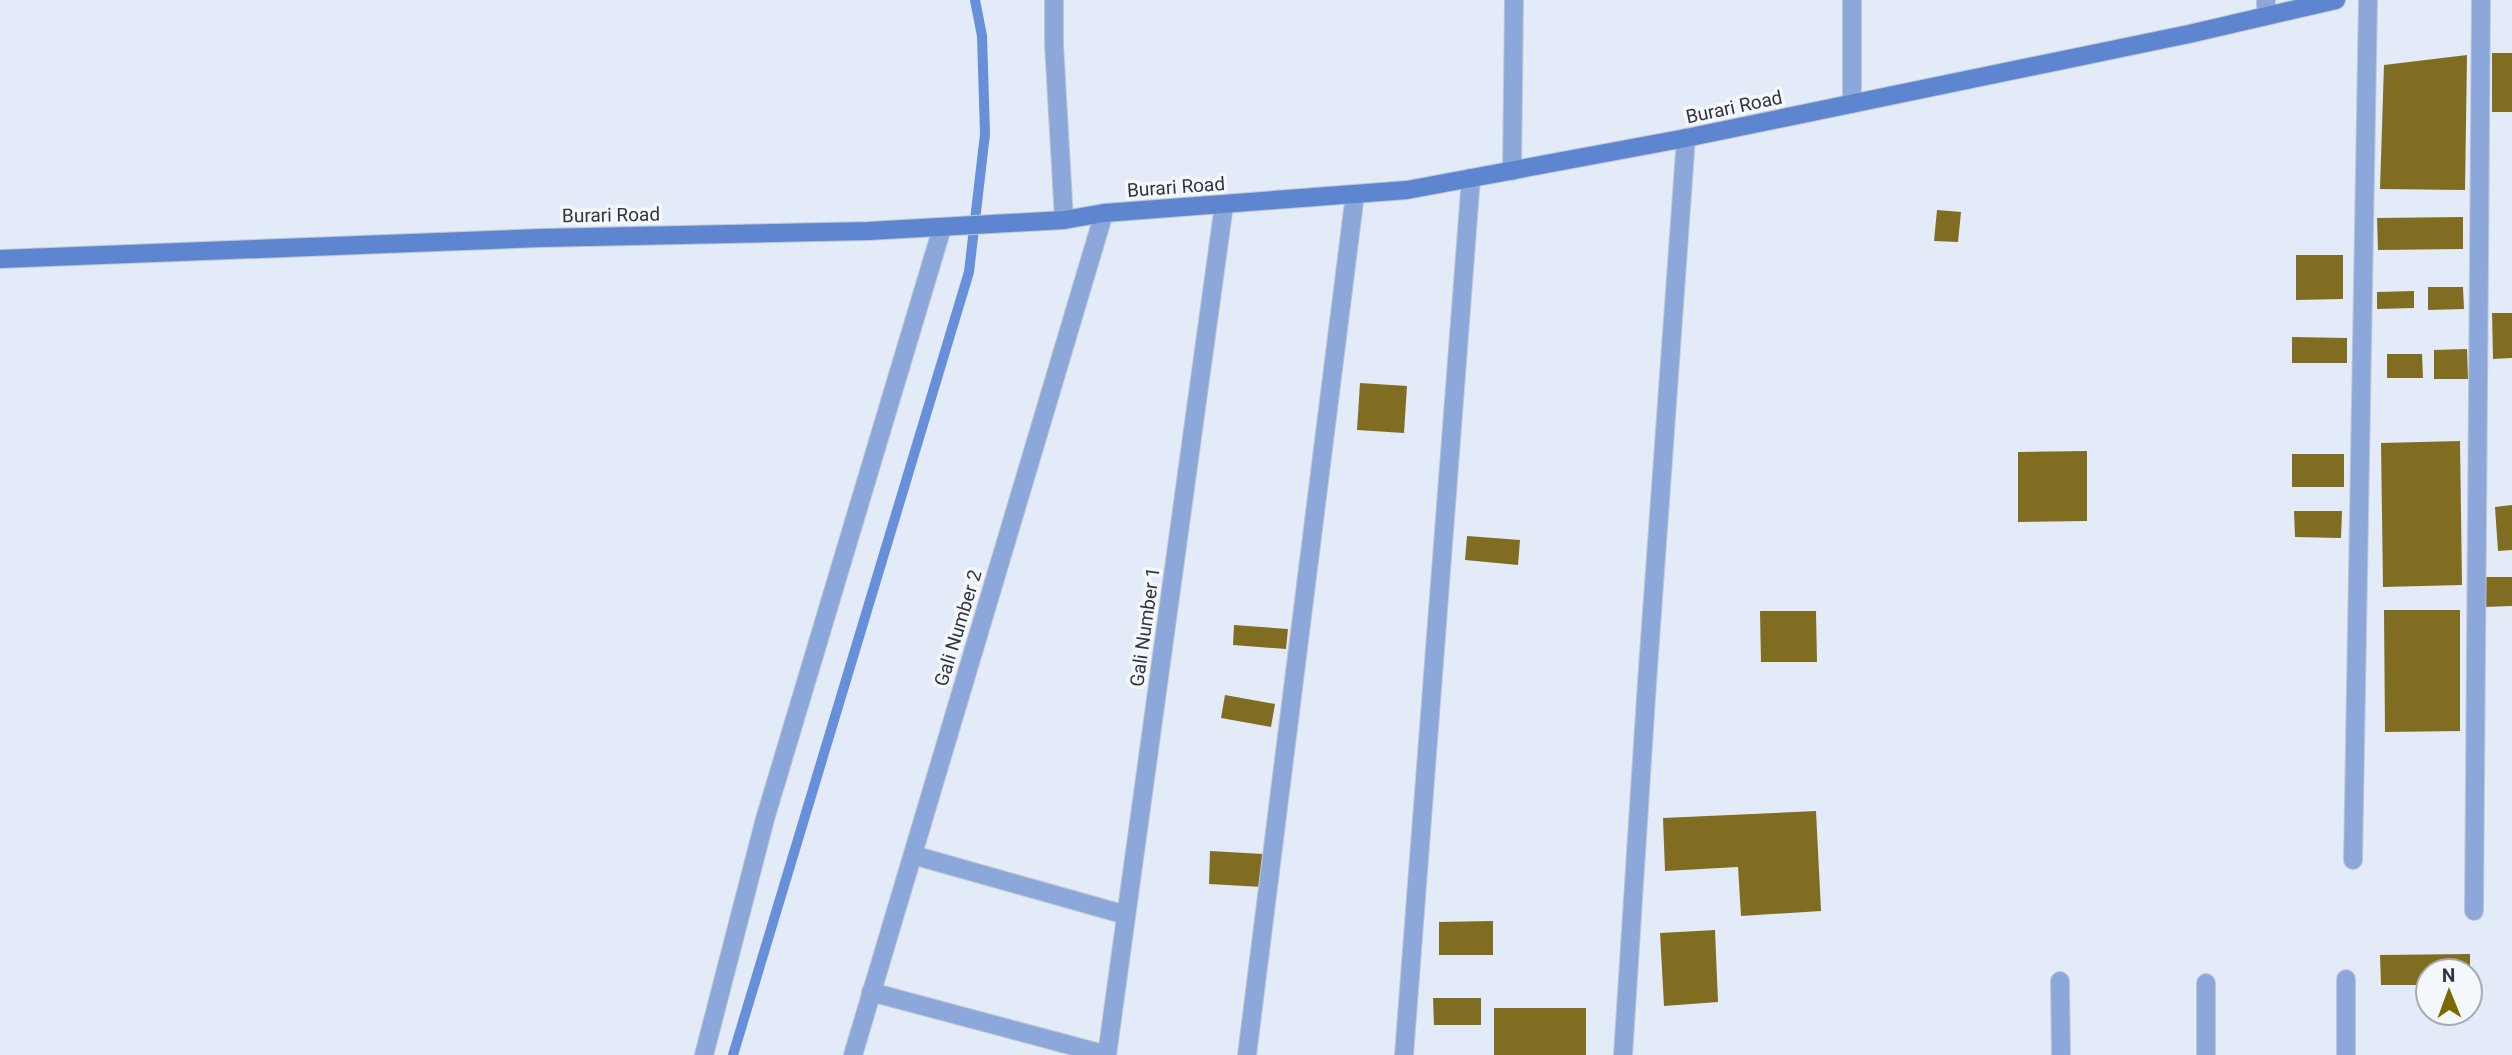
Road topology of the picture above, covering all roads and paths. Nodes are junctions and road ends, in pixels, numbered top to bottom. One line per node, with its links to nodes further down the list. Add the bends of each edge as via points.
1 (1054, 0): 15 (street)
2 (1514, 0): 10 (street)
3 (1852, 0): 8 (street)
4 (2336, 0): 7 (main road, Burari Road)
5 (2368, 0): 19 (street)
6 (2481, 0): 20 (street)
7 (2266, 7): 8 (main road, Burari Road, via 2189,34)
8 (1852, 104): 9 (main road, Burari Road)
9 (1686, 138): 10 (main road, Burari Road); 31 (street)
10 (1512, 171): 11 (main road, Burari Road)
11 (1471, 178): 12 (main road, Burari Road); 30 (street)
12 (1355, 194): 13 (main road, Burari Road); 29 (street)
13 (1224, 205): 14 (main road, Burari Road); 21 (street, Gali Number 1)
14 (1104, 213): 15 (main road, Burari Road); 18 (street, Gali Number 2)
15 (1064, 220): 16 (main road, Burari Road)
16 (942, 228): 17 (main road, Burari Road, via 540,238); 26 (street, via 765,819)
17 (0, 260)
18 (913, 855): 21 (street); 25 (street, Gali Number 2)
19 (2353, 860)
20 (2474, 911)
21 (1126, 915): 28 (street, Gali Number 1)
22 (2346, 979): 34 (street)
23 (2060, 981): 32 (street)
24 (2206, 983): 33 (street)
25 (871, 992): 27 (street, Gali Number 2); 28 (street)
26 (704, 1055)
27 (853, 1055)
28 (1107, 1055)
29 (1247, 1055)
30 (1404, 1055)
31 (1623, 1055)
32 (2061, 1055)
33 (2206, 1055)
34 (2346, 1055)

